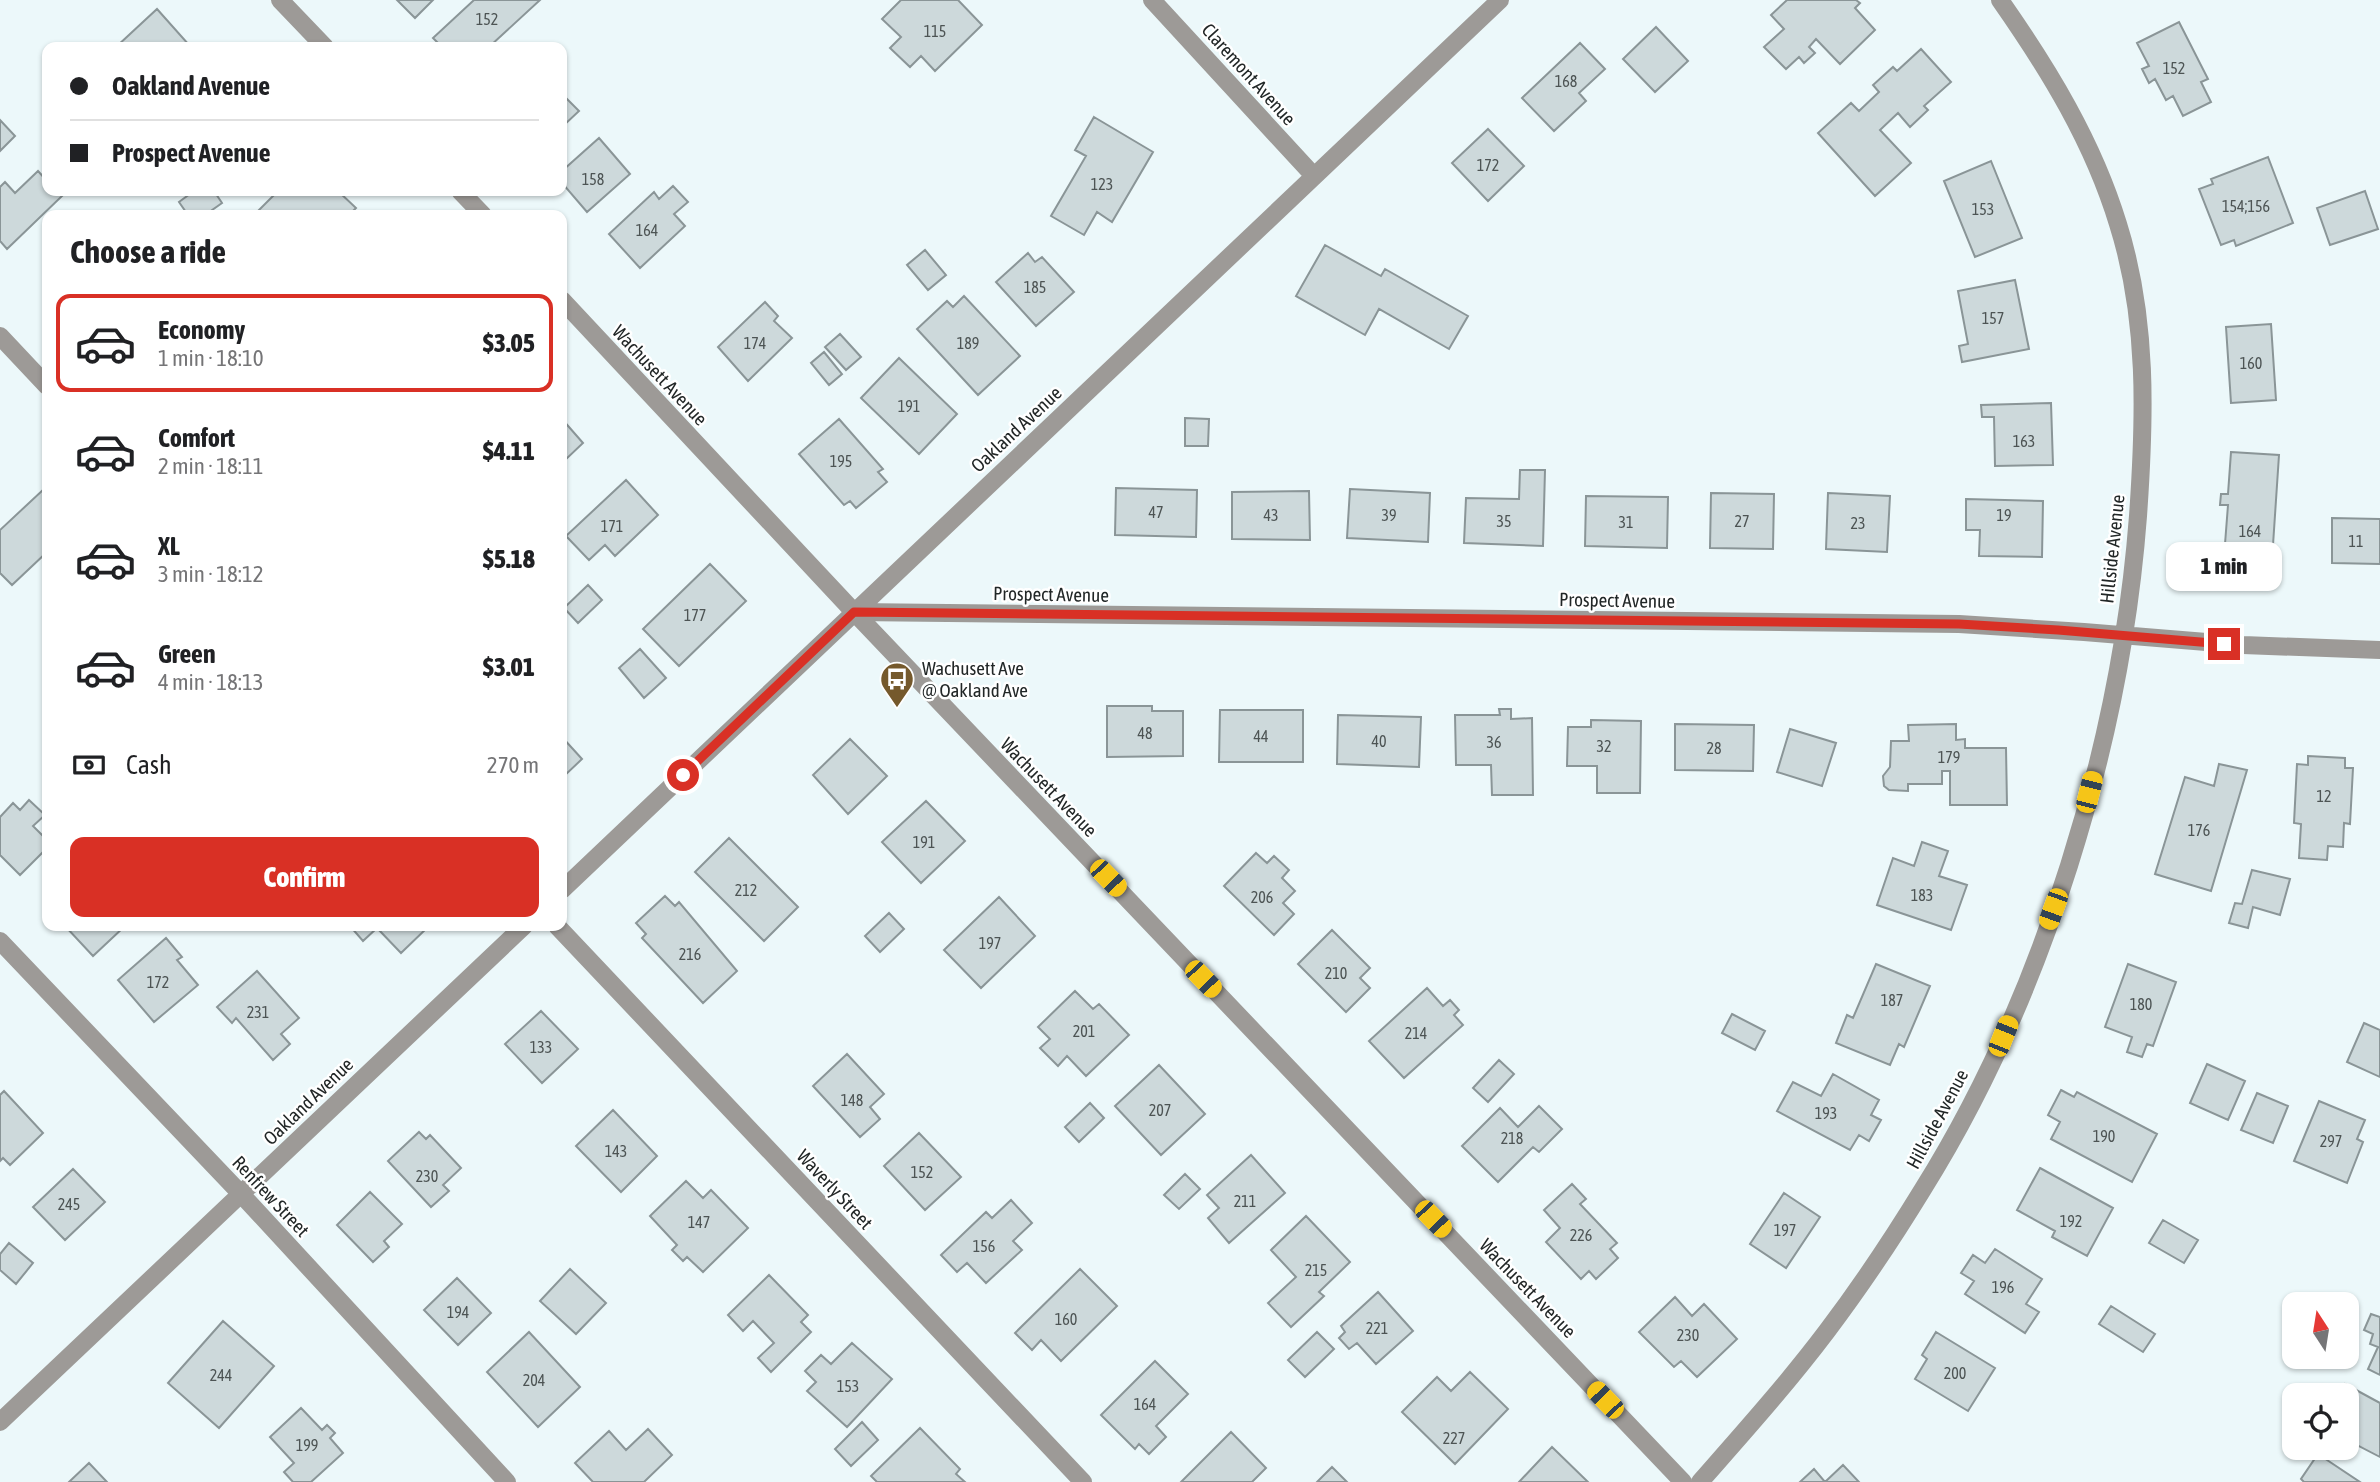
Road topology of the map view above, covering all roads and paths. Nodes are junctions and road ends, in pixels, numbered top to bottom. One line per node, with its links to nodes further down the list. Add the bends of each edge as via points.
1 (280, 0): 5 (street)
2 (1152, 0): 6 (street, Claremont Avenue)
3 (1500, 0): 6 (street, Oakland Avenue)
4 (2000, 0): 13 (street, Hillside Avenue, via 2083,135 2118,224 2131,272 2140,322 2143,409 2136,546)
5 (320, 42)
6 (1314, 176): 12 (street, Oakland Avenue)
7 (465, 196): 8 (street)
8 (478, 210)
9 (567, 305): 12 (street, Wachusett Avenue)
10 (0, 336): 11 (street)
11 (42, 381)
12 (854, 612): 13 (street, Prospect Avenue, via 1959,624); 15 (street, Oakland Avenue); 23 (street, Wachusett Avenue)
13 (2124, 635): 14 (street, Prospect Avenue); 24 (street, Hillside Avenue, via 2070,862 2036,956 1969,1108 1925,1186 1826,1332)
14 (2380, 650)
15 (567, 885)
16 (519, 931): 19 (street, Oakland Avenue)
17 (562, 931): 22 (street, Waverly Street)
18 (0, 941): 19 (street, Renfrew Street)
19 (241, 1194): 20 (street, Oakland Avenue); 21 (street, Renfrew Street)
20 (0, 1422)
21 (507, 1482)
22 (1083, 1482)
23 (1684, 1482)
24 (1700, 1482)

